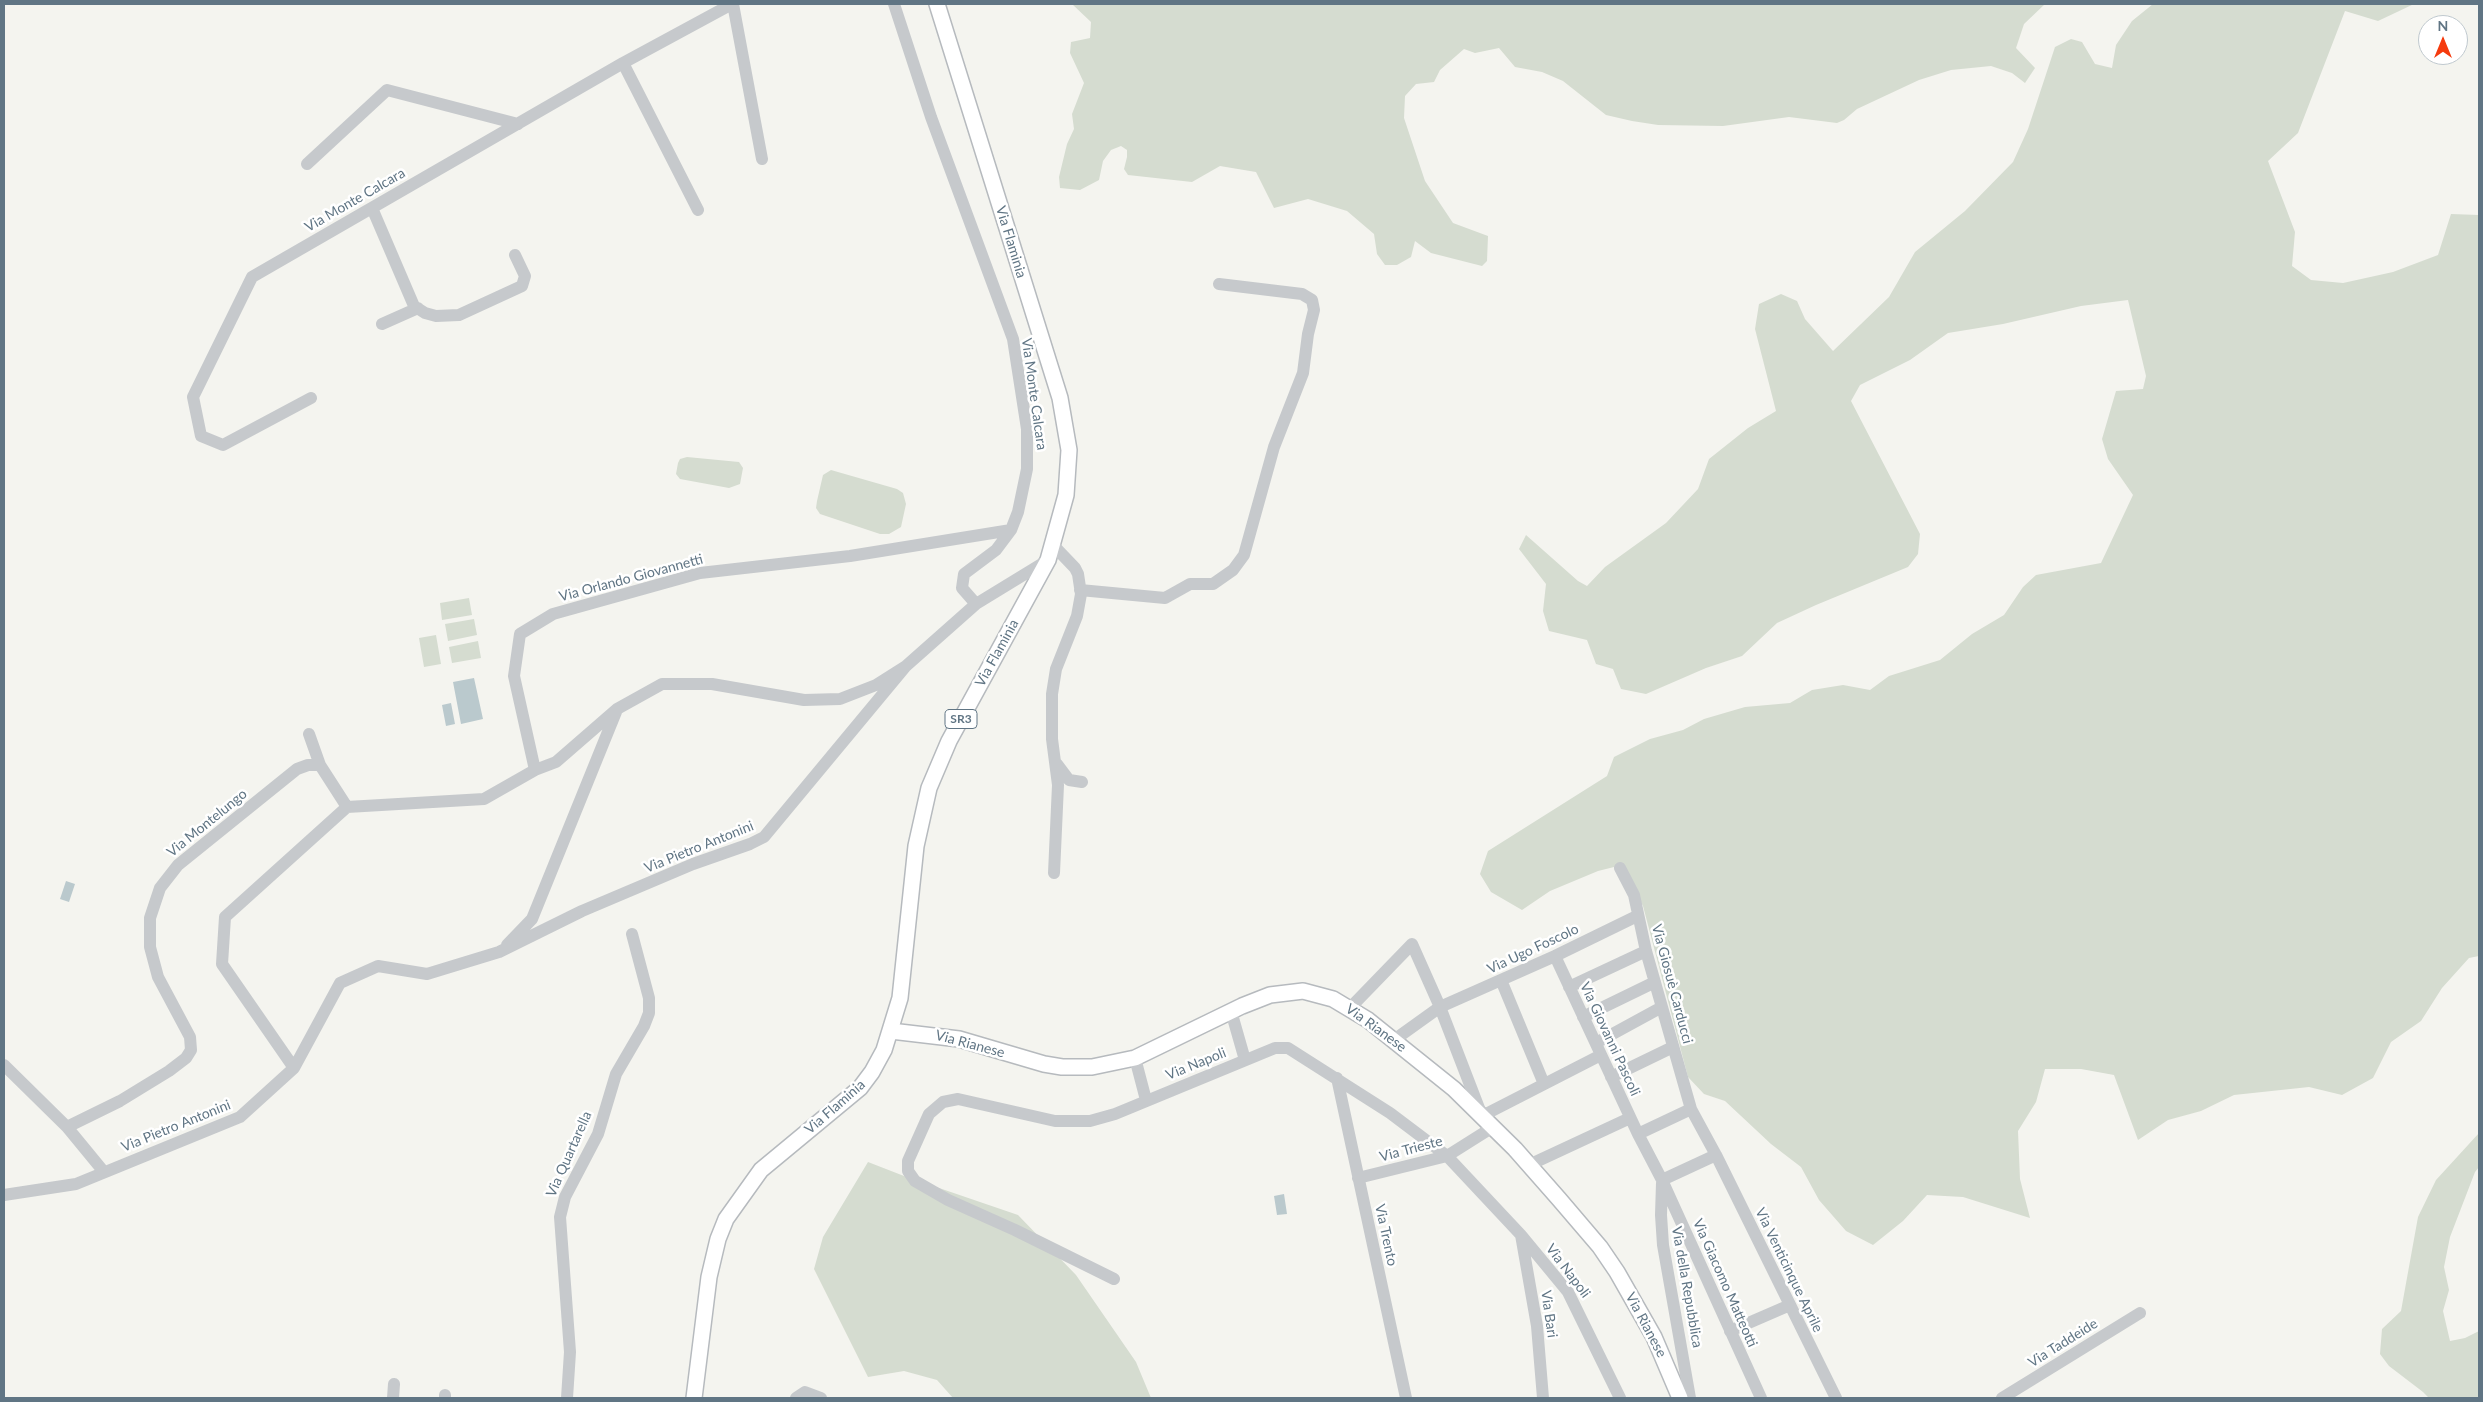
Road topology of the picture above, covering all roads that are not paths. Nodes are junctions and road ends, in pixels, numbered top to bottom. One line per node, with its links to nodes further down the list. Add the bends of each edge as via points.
1 (732, 4): 4 (street, Via Monte Calcara); 6 (street)
2 (894, 4): 15 (street, Via Monte Calcara, via 931,117 1013,339 1027,429 1028,462 1024,491)
3 (937, 4): 16 (main road, Via Flaminia / SR3, via 1063,409 1068,481)
4 (623, 63): 5 (street, Via Monte Calcara); 9 (street)
5 (518, 124): 7 (street, via 387,90); 8 (street, Via Monte Calcara)
6 (762, 159)
7 (307, 164)
8 (372, 208): 12 (street, via 414,306); 14 (street, Via Monte Calcara, via 252,277 193,397 201,436 223,445)
9 (698, 210)
10 (515, 255): 12 (street, via 524,276 522,286 459,315 436,316)
11 (1219, 284): 17 (street, via 1302,294 1312,300 1314,310 1303,373 1274,448 1244,555 1233,570 1213,584 1190,584 1165,598)
12 (418, 308): 13 (street)
13 (382, 324)
14 (311, 398)
15 (1011, 530): 18 (street, Via Monte Calcara, via 993,554 964,574 962,588); 24 (street, Via Orlando Giovannetti, via 850,556 700,572 553,614 520,634 514,676)
16 (1051, 553): 17 (street, via 1075,568); 18 (street); 42 (main road, Via Flaminia / SR3, via 933,776 916,846 900,998)
17 (1080, 590): 22 (street, via 1077,616 1053,684 1051,717)
18 (976, 604): 19 (street, Via Pietro Antonini)
19 (906, 666): 20 (street, Via Pietro Antonini, via 876,685 834,700 812,701 712,684 662,684); 32 (street, Via Pietro Antonini, via 764,836 582,911)
20 (617, 709): 24 (street, Via Pietro Antonini, via 556,762); 32 (street, Via Pietro Antonini, via 532,919)
21 (309, 734): 23 (street)
22 (1055, 762): 25 (street, via 1069,780); 28 (street, via 1058,785)
23 (320, 765): 26 (street); 57 (street, Via Montelungo, via 308,765 297,770 181,862 166,878 152,911 150,947 161,984 190,1037 191,1050 178,1065 158,1078 120,1101)
24 (535, 770): 26 (street, via 484,799)
25 (1082, 782)
26 (347, 807): 49 (street, via 225,917 222,964)
27 (1620, 868): 29 (street, Via Giosuè Carducci, via 1634,894)
28 (1054, 874)
29 (1637, 916): 31 (street, Via Giosuè Carducci); 33 (street, Via Ugo Foscolo)
30 (632, 934): 75 (street, Via Quartarella, via 649,998 649,1013 616,1074 598,1134 565,1197 560,1217 570,1352)
31 (1646, 951): 35 (street, Via Giosuè Carducci); 36 (street)
32 (499, 952): 49 (street, Via Pietro Antonini, via 428,974 378,966 340,983)
33 (1555, 956): 34 (street, Via Ugo Foscolo); 36 (street, Via Giovanni Pascoli)
34 (1501, 980): 37 (street, Via Ugo Foscolo); 52 (street)
35 (1655, 982): 38 (street, Via Giosuè Carducci); 41 (street)
36 (1570, 987): 41 (street, Via Giovanni Pascoli)
37 (1440, 1007): 39 (street, via 1412,944); 43 (street, Via Ugo Foscolo); 55 (street)
38 (1662, 1007): 44 (street, Via Giosuè Carducci); 45 (street)
39 (1350, 1008): 40 (main road, Via Rianese, via 1327,996 1300,991 1261,998); 43 (main road, Via Rianese)
40 (1231, 1011): 46 (main road, Via Rianese); 47 (street)
41 (1583, 1017): 45 (street, Via Giovanni Pascoli)
42 (891, 1031): 46 (main road, Via Rianese, via 959,1039 1062,1067 1092,1067); 76 (main road, Via Flaminia / SR3, via 879,1061 860,1088 772,1160 731,1211 718,1239 709,1277)
43 (1394, 1040): 55 (main road, Via Rianese)
44 (1673, 1047): 50 (street); 54 (street, Via Giosuè Carducci)
45 (1598, 1049): 50 (street, Via Giovanni Pascoli); 52 (street)
46 (1135, 1058): 53 (street)
47 (1245, 1060): 51 (street, Via Napoli, via 1285,1047); 53 (street, Via Napoli)
48 (4, 1065): 57 (street)
49 (294, 1068): 63 (street, Via Pietro Antonini, via 240,1117)
50 (1611, 1077): 56 (street, Via Giovanni Pascoli)
51 (1337, 1078): 61 (street, Via Napoli); 64 (street, Via Trento)
52 (1544, 1084): 55 (street)
53 (1146, 1100): 68 (street, Via Napoli, via 1107,1117 1066,1123 962,1100 949,1100 928,1114 908,1161 912,1178 935,1193)
54 (1691, 1109): 59 (street); 60 (street, Via Giosuè Carducci)
55 (1482, 1116): 58 (main road, Via Rianese)
56 (1630, 1118): 59 (street, Via Giovanni Pascoli); 62 (street)
57 (66, 1126): 63 (street)
58 (1493, 1127): 61 (street, Via Trieste); 62 (main road, Via Rianese)
59 (1638, 1134): 65 (street, Via Giovanni Pascoli)
60 (1716, 1155): 65 (street); 69 (street, Via Venticinque Aprile)
61 (1447, 1156): 64 (street, Via Trieste); 67 (street, Via Napoli)
62 (1529, 1165): 81 (main road, Via Rianese, via 1606,1255 1654,1337)
63 (104, 1172): 66 (street, Via Pietro Antonini, via 71,1186)
64 (1358, 1178): 78 (street, Via Trento)
65 (1662, 1180): 71 (street, Via Giacomo Matteotti); 82 (street, Via della Repubblica, via 1663,1245)
66 (4, 1195)
67 (1521, 1235): 79 (street, Via Bari, via 1537,1326); 80 (street, Via Napoli, via 1572,1297)
68 (1114, 1280)
69 (1790, 1306): 71 (street); 84 (street, Via Venticinque Aprile)
70 (2140, 1313): 85 (street, Via Taddeide)
71 (1730, 1331): 83 (street, Via Giacomo Matteotti)
72 (394, 1384): 74 (street)
73 (801, 1395): 77 (street)
74 (393, 1398)
75 (566, 1398)
76 (694, 1398)
77 (822, 1398)
78 (1406, 1398)
79 (1543, 1398)
80 (1620, 1398)
81 (1680, 1398)
82 (1690, 1398)
83 (1761, 1398)
84 (1836, 1398)
85 (2002, 1398)

